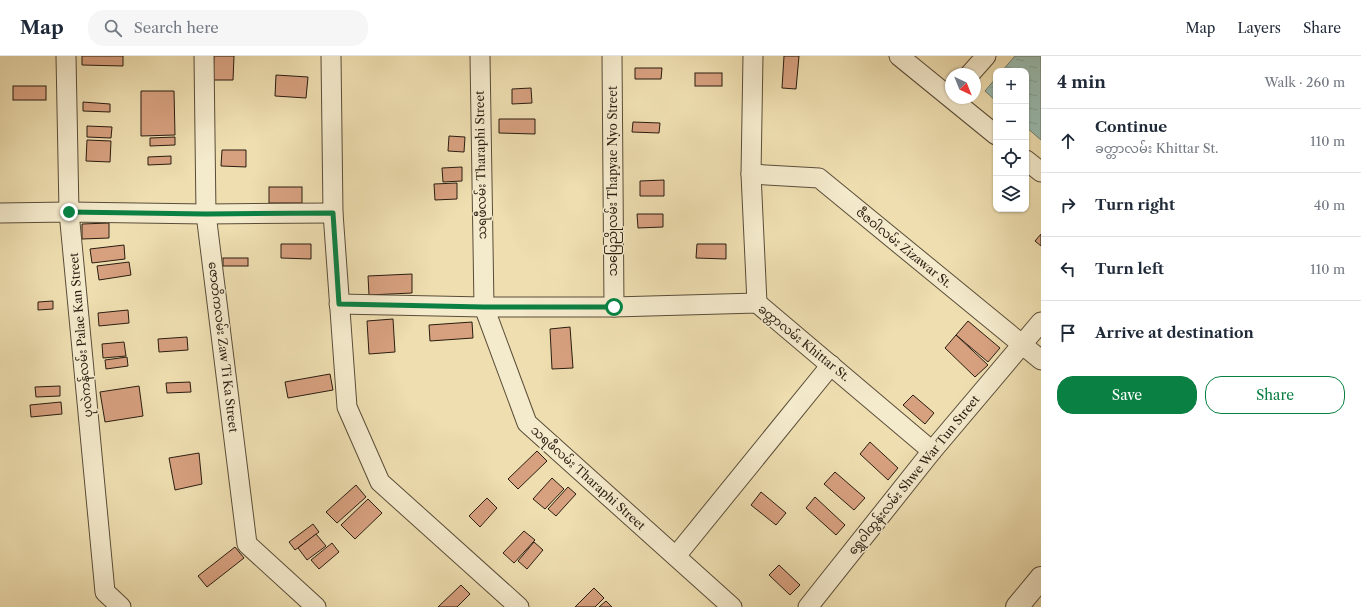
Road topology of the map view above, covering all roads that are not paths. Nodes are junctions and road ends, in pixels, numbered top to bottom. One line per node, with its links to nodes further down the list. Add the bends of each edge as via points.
1 (66, 56): 16 (street, ပုလဲကန်လမ်း Palae Kan Street)
2 (204, 56): 19 (street, ဇောတိကလမ်း Zaw Ti Ka Street)
3 (331, 56): 18 (street)
4 (480, 56): 22 (street, သရဖီလမ်း Tharaphi Street)
5 (612, 56): 23 (street, သပြေညိုလမ်း Thapyae Nyo Street)
6 (753, 56): 15 (street)
7 (899, 56): 10 (street)
8 (986, 56): 9 (street)
9 (975, 68)
10 (945, 92)
11 (959, 104): 12 (street)
12 (993, 132)
13 (1029, 162): 14 (street)
14 (1041, 172)
15 (752, 174): 20 (street); 25 (street, ဇီဇဝါလမ်း Zizawar St., via 819,178)
16 (69, 212): 17 (street); 19 (street); 31 (street, ပုလဲကန်လမ်း Palae Kan Street, via 105,592)
17 (0, 213)
18 (333, 213): 19 (street); 21 (street)
19 (206, 214): 32 (street, ဇောတိကလမ်း Zaw Ti Ka Street, via 247,544)
20 (757, 303): 23 (street, ခတ္တာလမ်း Khittar St.); 27 (street, ခတ္တာလမ်း Khittar St.)
21 (339, 304): 22 (street, ခတ္တာလမ်း Khittar St.); 33 (street, via 347,407 380,482)
22 (484, 307): 23 (street, ခတ္တာလမ်း Khittar St.); 29 (street, သရဖီလမ်း Tharaphi Street, via 527,423)
23 (614, 307)
24 (1041, 322): 25 (street, ရွှေဝါထွန်းလမ်း Shwe War Tun Street)
25 (1022, 345): 26 (street, ဇီဇဝါလမ်း Zizawar St.); 28 (street, ရွှေဝါထွန်းလမ်း Shwe War Tun Street)
26 (1041, 360)
27 (831, 365): 28 (street, ခတ္တာလမ်း Khittar St.); 29 (street)
28 (932, 451): 35 (street, ရွှေဝါထွန်းလမ်း Shwe War Tun Street)
29 (676, 556): 34 (street, သရဖီလမ်း Tharaphi Street)
30 (1041, 578): 36 (street)
31 (121, 607)
32 (316, 607)
33 (519, 607)
34 (732, 607)
35 (808, 607)
36 (1017, 607)

